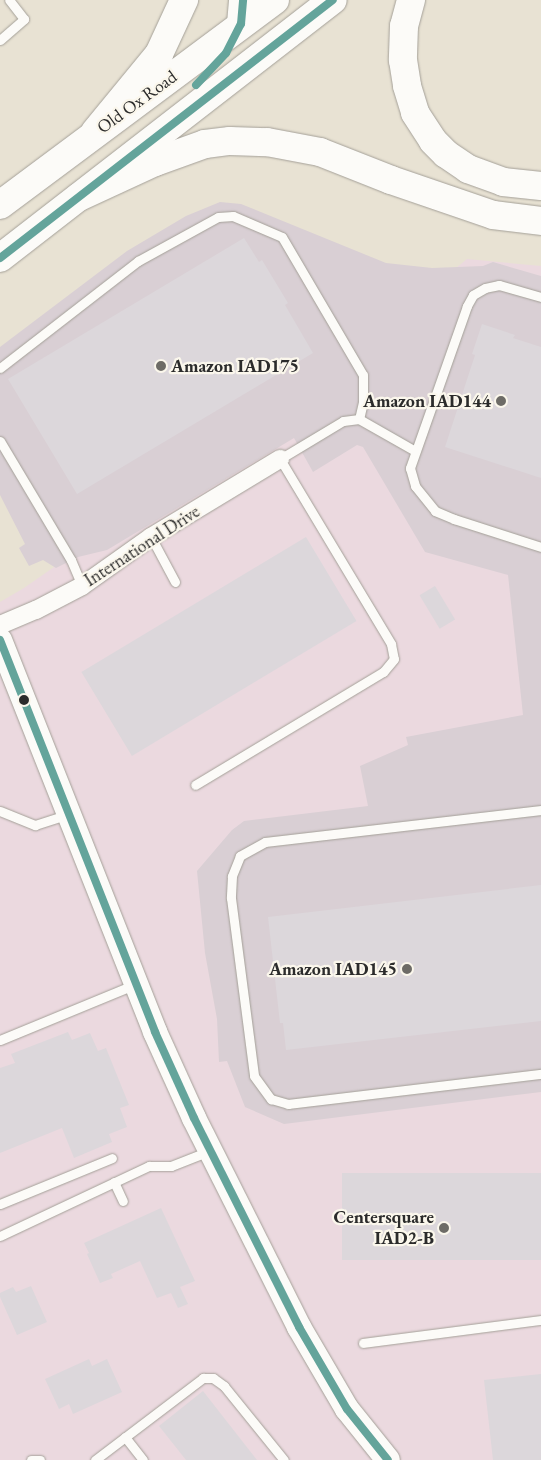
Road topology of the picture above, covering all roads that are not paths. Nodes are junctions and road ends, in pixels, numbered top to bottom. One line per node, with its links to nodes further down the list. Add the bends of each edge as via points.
1 (9, 0): 7 (lane, via 24,20)
2 (184, 0): 8 (main road, via 160,54)
3 (274, 0): 6 (main road, Old Ox Road)
4 (332, 0): 10 (main road)
5 (411, 0): 9 (main road, via 404,26 403,60 407,86 415,113 433,141 468,169 503,182)
6 (242, 12): 8 (main road, Old Ox Road); 13 (main road, via 226,53 204,80)
7 (0, 40)
8 (95, 132): 11 (main road, Old Ox Road)
9 (541, 186)
10 (79, 197): 12 (main road, via 155,162 205,144 266,142 320,152 494,215); 14 (main road)
11 (0, 205)
12 (541, 221)
13 (0, 235)
14 (0, 258)
15 (541, 297): 19 (lane, via 499,285 472,295)
16 (0, 368): 17 (lane, via 138,261 218,217 233,216 282,237 363,375)
17 (359, 419): 19 (lane); 20 (lane, via 343,422)
18 (0, 441): 24 (lane, via 71,560)
19 (416, 451): 22 (lane, via 410,468 415,486 435,511)
20 (280, 459): 21 (street, International Drive); 27 (lane, via 391,644 394,659 382,672)
21 (151, 537): 23 (lane); 24 (street, International Drive)
22 (541, 547)
23 (175, 582)
24 (82, 586): 25 (street, International Drive)
25 (0, 625)
26 (0, 640): 30 (main road)
27 (195, 785)
28 (541, 810): 33 (lane, via 264,842 240,856 232,876 231,898 254,1076 271,1099 288,1104)
29 (0, 811): 30 (lane, via 36,825)
30 (69, 814): 31 (main road)
31 (136, 984): 32 (lane); 34 (main road, via 154,1032)
32 (0, 1040)
33 (541, 1074)
34 (211, 1150): 36 (lane, via 171,1166 148,1166); 48 (main road, via 299,1327 347,1409)
35 (112, 1158): 38 (lane)
36 (114, 1182): 37 (lane); 39 (lane)
37 (123, 1201)
38 (0, 1204)
39 (0, 1236)
40 (541, 1320): 41 (lane)
41 (363, 1343)
42 (125, 1437): 45 (lane); 46 (lane); 47 (lane, via 203,1378 213,1378 224,1386)
43 (31, 1460): 44 (lane)
44 (40, 1460)
45 (95, 1460)
46 (143, 1460)
47 (284, 1460)
48 (388, 1460)

